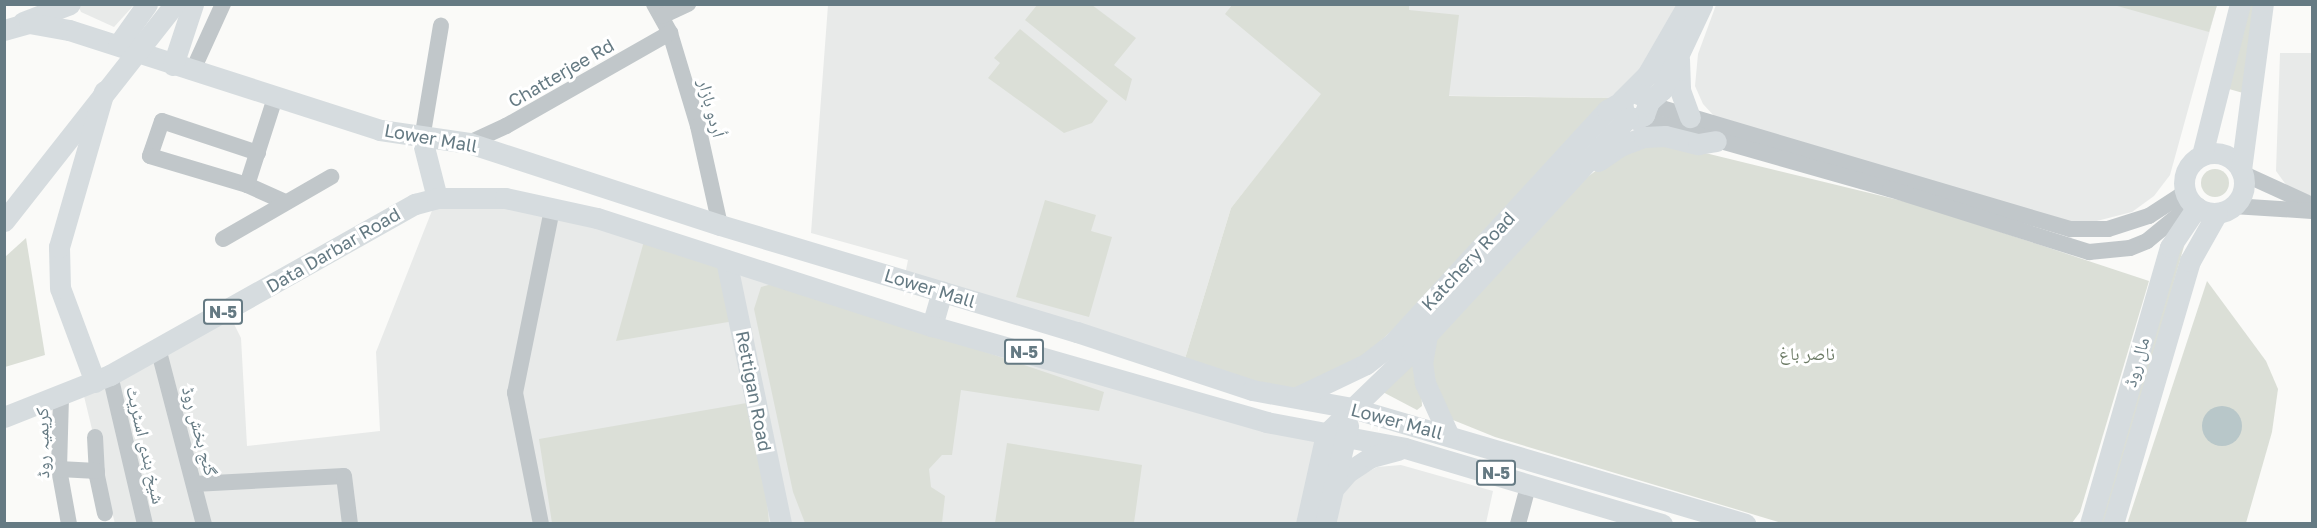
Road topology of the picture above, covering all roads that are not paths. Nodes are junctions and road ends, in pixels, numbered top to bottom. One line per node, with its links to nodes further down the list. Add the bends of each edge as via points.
1 (147, 4): 16 (main road)
2 (175, 4): 17 (main road)
3 (192, 4): 19 (main road)
4 (223, 4): 19 (street)
5 (688, 4): 11 (street)
6 (1688, 4): 22 (main road)
7 (1702, 4): 18 (main road, Katchery Road)
8 (2240, 4): 28 (main road)
9 (2263, 4): 29 (main road)
10 (68, 5): 13 (main road); 14 (street)
11 (658, 10): 15 (street, اُردو بازار)
12 (441, 26): 24 (street)
13 (10, 28): 14 (main road, N-5, via 38,24)
14 (69, 30): 16 (main road, N-5)
15 (670, 33): 26 (street, Chatterjee Rd, via 506,126); 40 (street, اُردو بازار, via 698,126)
16 (118, 45): 17 (main road, Lower Mall / N-5)
17 (138, 53): 19 (main road, Lower Mall / N-5); 20 (main road)
18 (1679, 56): 22 (main road, Katchery Road, via 1662,90); 23 (main road, via 1680,90)
19 (183, 69): 21 (main road, Lower Mall / N-5)
20 (104, 91): 39 (main road); 49 (main road, via 60,247 60,288)
21 (275, 98): 24 (main road, Lower Mall / N-5); 27 (street)
22 (1636, 106): 23 (street); 25 (street); 31 (main road, Katchery Road); 51 (main road, Katchery Road, via 1607,110 1392,345 1366,364)
23 (1690, 117): 35 (street, via 2071,229 2108,229 2148,216)
24 (422, 139): 26 (main road, Lower Mall / N-5); 33 (main road)
25 (1716, 141): 31 (main road, via 1698,144 1665,136 1636,139 1612,150); 35 (street, via 1890,189 2089,252 2130,248)
26 (469, 142): 40 (main road, Lower Mall / N-5)
27 (258, 153): 32 (street); 32 (street, via 162,121 150,156)
28 (2202, 155): 29 (main road, via 2220,153); 35 (main road, via 2187,170)
29 (2242, 171): 35 (main road, via 2243,191); 36 (street)
30 (331, 177): 34 (street)
31 (1564, 183): 47 (main road, Katchery Road)
32 (247, 185): 34 (street)
33 (437, 198): 37 (main road, Lower Mall / N-5, via 505,198); 48 (main road, Data Darbar Road / N-5, via 374,224)
34 (285, 202): 41 (street)
35 (2205, 205): 38 (street); 64 (main road, مال روڈ, via 2170,247); 76 (main road, مال روڈ)
36 (2313, 205)
37 (552, 209): 42 (main road, Lower Mall / N-5, via 597,218); 69 (street, via 514,393)
38 (2313, 211)
39 (4, 221)
40 (720, 225): 44 (main road, Lower Mall / N-5)
41 (223, 239)
42 (726, 260): 43 (main road, Lower Mall / N-5); 45 (main road, Rettigan Road)
43 (779, 276): 45 (main road, via 750,283); 46 (main road, Lower Mall / N-5)
44 (942, 291): 46 (main road); 51 (main road, Lower Mall / N-5, via 1252,390)
45 (737, 307): 70 (main road, Rettigan Road)
46 (932, 326): 55 (main road, Lower Mall / N-5, via 1266,422)
47 (1427, 334): 52 (main road, Katchery Road); 54 (main road, via 1422,362 1425,383)
48 (158, 348): 49 (main road, Data Darbar Road / N-5); 61 (street, گنج بخش روڈ)
49 (103, 379): 50 (main road, Data Darbar Road / N-5); 66 (street, شیخ ہندی اسٹریٹ)
50 (60, 397): 53 (main road, Data Darbar Road / N-5); 58 (street, کریمیہ روڈ)
51 (1297, 398): 52 (main road, Lower Mall / N-5)
52 (1352, 408): 54 (main road, Lower Mall / N-5); 55 (main road)
53 (4, 417)
54 (1448, 434): 75 (main road, Lower Mall / N-5)
55 (1336, 436): 57 (main road, Lower Mall / N-5); 62 (main road); 71 (main road)
56 (96, 437): 59 (street)
57 (1404, 448): 60 (main road, Lower Mall / N-5); 62 (main road, via 1371,457 1348,472)
58 (59, 469): 59 (street); 65 (street, کریمیہ روڈ)
59 (98, 471): 63 (street)
60 (1529, 483): 73 (street); 74 (main road, Lower Mall / N-5)
61 (194, 484): 67 (street, گنج بخش روڈ); 68 (street, via 344,476)
62 (1333, 490): 72 (main road)
63 (105, 513)
64 (2089, 520)
65 (69, 524)
66 (145, 524)
67 (204, 524)
68 (350, 524)
69 (541, 524)
70 (781, 524)
71 (1306, 524)
72 (1325, 524)
73 (1518, 524)
74 (1662, 524)
75 (1745, 524)
76 (2113, 524)

